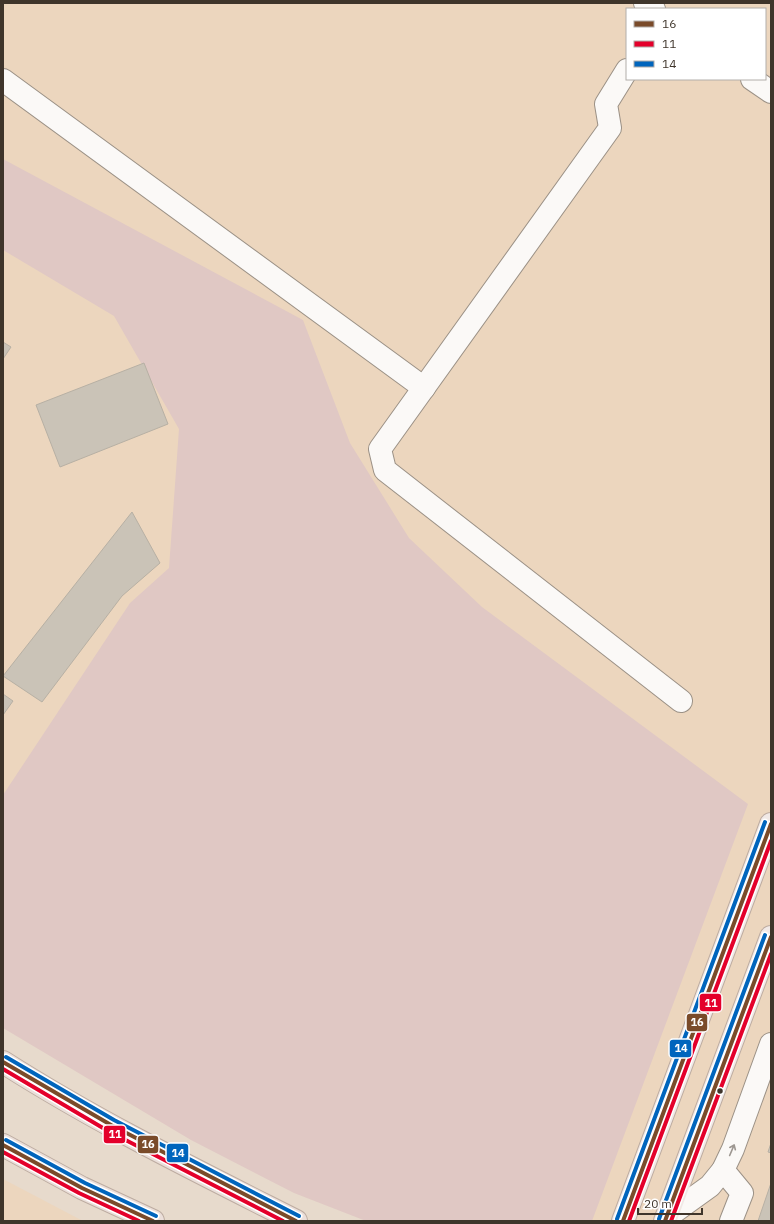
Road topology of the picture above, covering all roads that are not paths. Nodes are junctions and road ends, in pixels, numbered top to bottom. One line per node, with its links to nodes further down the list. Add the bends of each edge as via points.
1 (626, 72): 5 (lane, via 606,104 610,128)
2 (3, 80): 5 (lane)
3 (753, 80): 4 (lane)
4 (771, 92)
5 (424, 388): 6 (lane, via 380,449 385,470)
6 (681, 700)
7 (771, 824): 17 (main road)
8 (771, 937): 14 (main road)
9 (771, 1044): 11 (lane)
10 (3, 1062): 16 (highway, via 164,1155)
11 (766, 1073): 13 (lane, one-way to 11)
12 (3, 1145): 15 (highway, via 82,1188)
13 (723, 1170): 14 (lane, via 710,1186); 18 (lane, via 742,1193)
14 (666, 1219)
15 (152, 1221)
16 (296, 1221)
17 (623, 1221)
18 (731, 1221)

